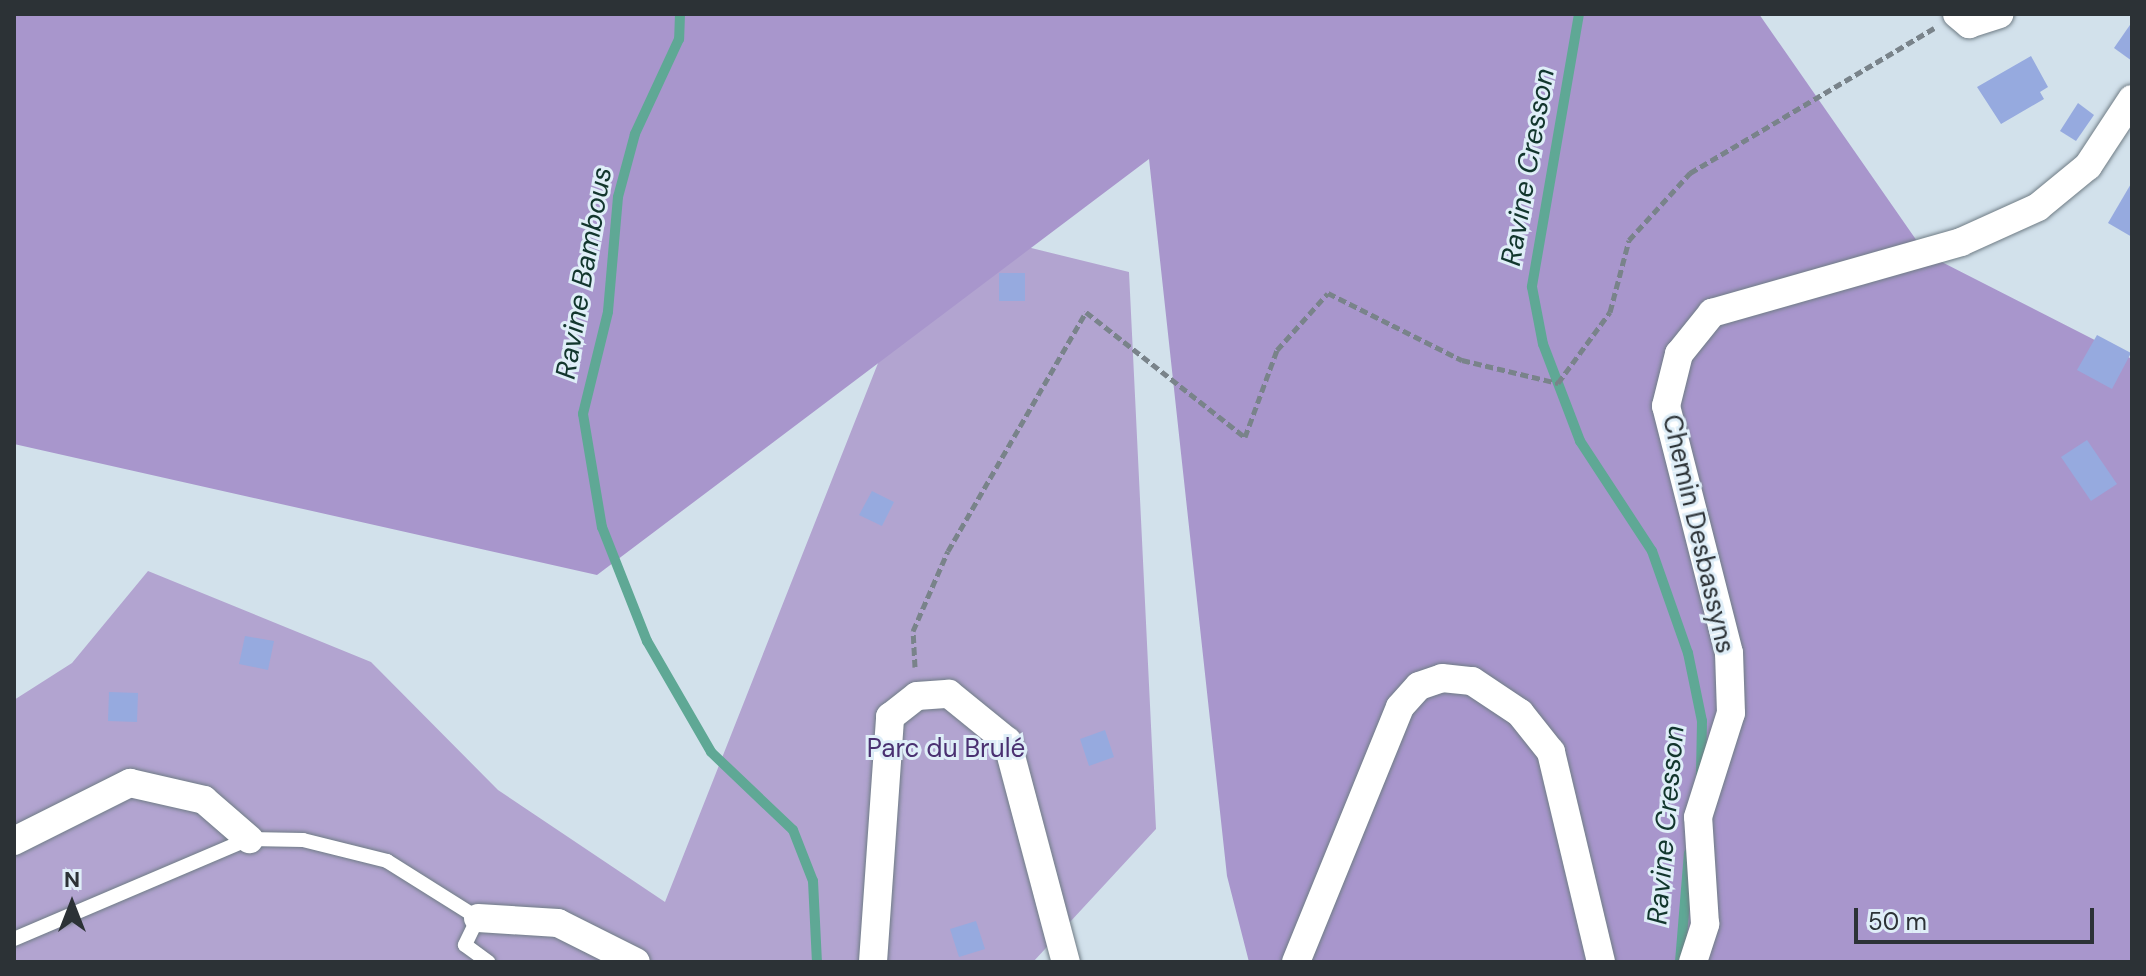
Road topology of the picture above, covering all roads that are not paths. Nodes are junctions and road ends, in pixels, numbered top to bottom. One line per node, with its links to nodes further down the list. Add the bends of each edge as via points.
1 (1999, 14): 2 (street, via 1969,24)
2 (1950, 18)
3 (2132, 99): 14 (street, Chemin Desbassyns, via 2088,166 2038,207 1961,242 1712,313 1679,354 1666,406 1729,653 1731,713 1698,817 1705,924)
4 (249, 839): 5 (street, via 204,800 130,783); 6 (lane, via 303,840 387,861); 7 (lane)
5 (14, 841)
6 (478, 918): 8 (lane, via 465,945); 9 (street, via 558,923)
7 (14, 939)
8 (488, 962)
9 (636, 962)
10 (873, 962): 11 (street, via 890,717 917,696 949,694 1007,741)
11 (1066, 962)
12 (1296, 962): 13 (street, via 1400,707 1419,686 1442,678 1472,681 1508,705 1551,752)
13 (1601, 962)
14 (1693, 962)

